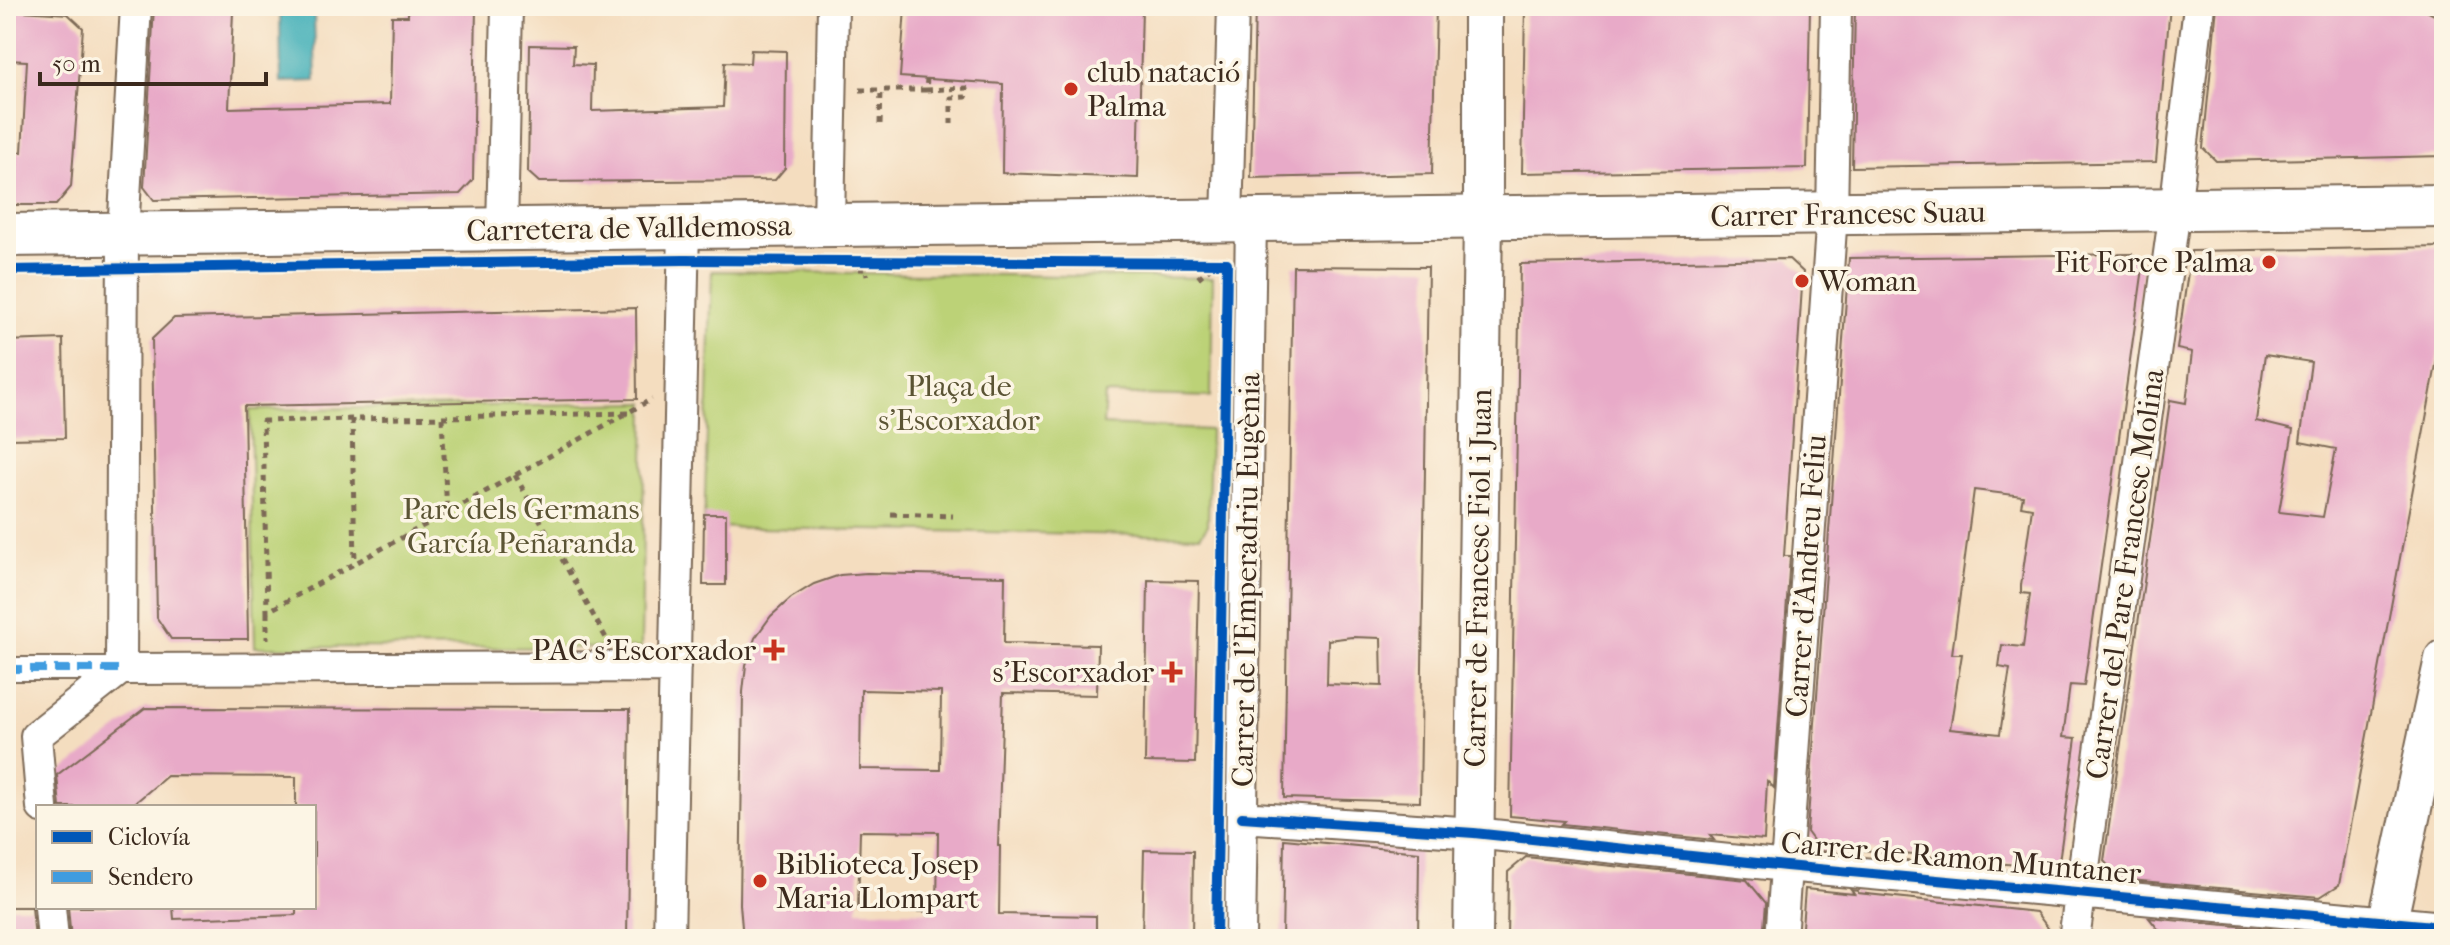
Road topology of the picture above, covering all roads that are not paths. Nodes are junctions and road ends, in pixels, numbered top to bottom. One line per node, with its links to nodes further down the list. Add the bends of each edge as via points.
1 (136, 6): 15 (street)
2 (507, 6): 14 (street)
3 (833, 6): 17 (street)
4 (1233, 6): 12 (street, Carrer de l'Emperadriu Eugènia)
5 (1483, 6): 11 (street, Carrer de Francesc Fiol i Juan)
6 (1836, 6): 10 (street, Carrer d'Andreu Feliu)
7 (2199, 6): 9 (street, Carrer del Pare Francesc Molina)
8 (2444, 206): 9 (main road, Carrer Francesc Suau)
9 (2175, 210): 10 (main road, Carrer Francesc Suau); 26 (street, Carrer del Pare Francesc Molina)
10 (1832, 214): 11 (main road, Carrer Francesc Suau); 25 (street, Carrer d'Andreu Feliu)
11 (1483, 218): 12 (main road, Carrer Francesc Suau); 24 (street, Carrer de Francesc Fiol i Juan)
12 (1239, 220): 17 (main road, Carretera de Valldemossa); 23 (street, Carrer de l'Emperadriu Eugènia)
13 (684, 227): 14 (main road, Carretera de Valldemossa); 17 (main road, Carretera de Valldemossa); 19 (street)
14 (502, 229): 15 (main road, Carretera de Valldemossa)
15 (123, 233): 16 (main road, Carretera de Valldemossa); 21 (street)
16 (6, 235)
17 (835, 243)
18 (2444, 659): 29 (street)
19 (675, 667): 21 (street); 31 (street)
20 (6, 669): 21 (street)
21 (121, 669): 22 (street, via 36,736)
22 (42, 805)
23 (1242, 817): 24 (street); 32 (street, Carrer de l'Emperadriu Eugènia)
24 (1474, 833): 25 (street, Carrer de Ramon Muntaner); 33 (street, Carrer de Francesc Fiol i Juan)
25 (1786, 866): 26 (street, Carrer de Ramon Muntaner); 34 (street, Carrer d'Andreu Feliu)
26 (2080, 893): 29 (street, Carrer de Ramon Muntaner); 35 (street, Carrer del Pare Francesc Molina)
27 (50, 909): 30 (street)
28 (2444, 927): 29 (street, Carrer de Ramon Muntaner)
29 (2386, 931)
30 (53, 939)
31 (669, 939)
32 (1240, 939)
33 (1473, 939)
34 (1781, 939)
35 (2074, 939)

